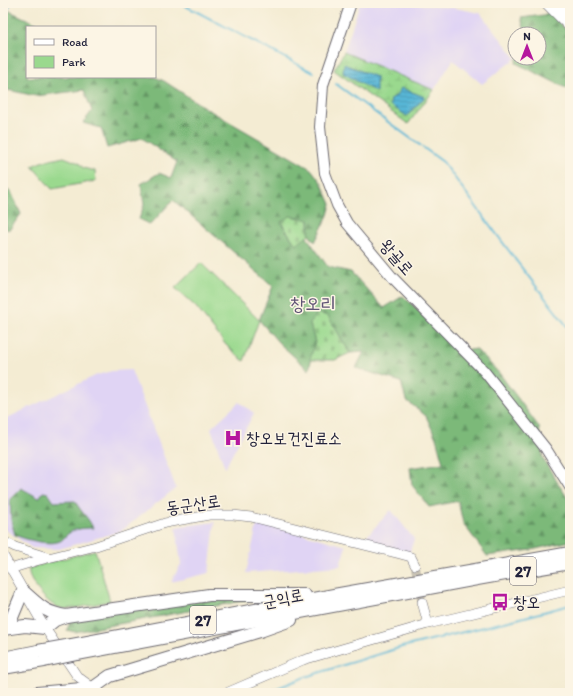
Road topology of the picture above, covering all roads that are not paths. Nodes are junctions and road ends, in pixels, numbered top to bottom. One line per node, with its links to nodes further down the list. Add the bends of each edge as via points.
1 (351, 3): 5 (main road, 왕골로, via 323,85 320,120 325,173 336,205 347,223 393,278 484,371 546,449)
2 (548, 3): 4 (highway)
3 (565, 3): 4 (highway)
4 (568, 17)
5 (570, 487)
6 (3, 541): 9 (street)
7 (570, 553): 15 (highway, 군익로 / 27)
8 (3, 555): 12 (street)
9 (48, 558): 11 (street, 동군산로, via 96,546 165,523 223,514 256,518 400,554 411,557); 12 (street, 동군산로)
10 (570, 563): 17 (highway, 군익로 / 27)
11 (415, 566)
12 (10, 569): 14 (street)
13 (570, 590): 19 (street)
14 (24, 591): 18 (highway, via 44,610); 20 (highway); 21 (street)
15 (334, 595): 18 (highway, via 209,595); 22 (highway, 군익로 / 27)
16 (422, 602): 19 (street)
17 (322, 608): 22 (highway, 군익로 / 27); 26 (highway, via 260,631 110,676)
18 (66, 616): 21 (highway)
19 (428, 624): 28 (street, via 302,660)
20 (5, 628): 21 (highway)
21 (45, 628): 26 (street, via 77,676)
22 (74, 650): 23 (highway, 군익로 / 27, bridge)
23 (41, 656): 24 (highway, 군익로 / 27); 25 (highway, 군익로 / 27)
24 (3, 658)
25 (3, 668)
26 (97, 690): 27 (highway)
27 (37, 693)
28 (226, 693)

